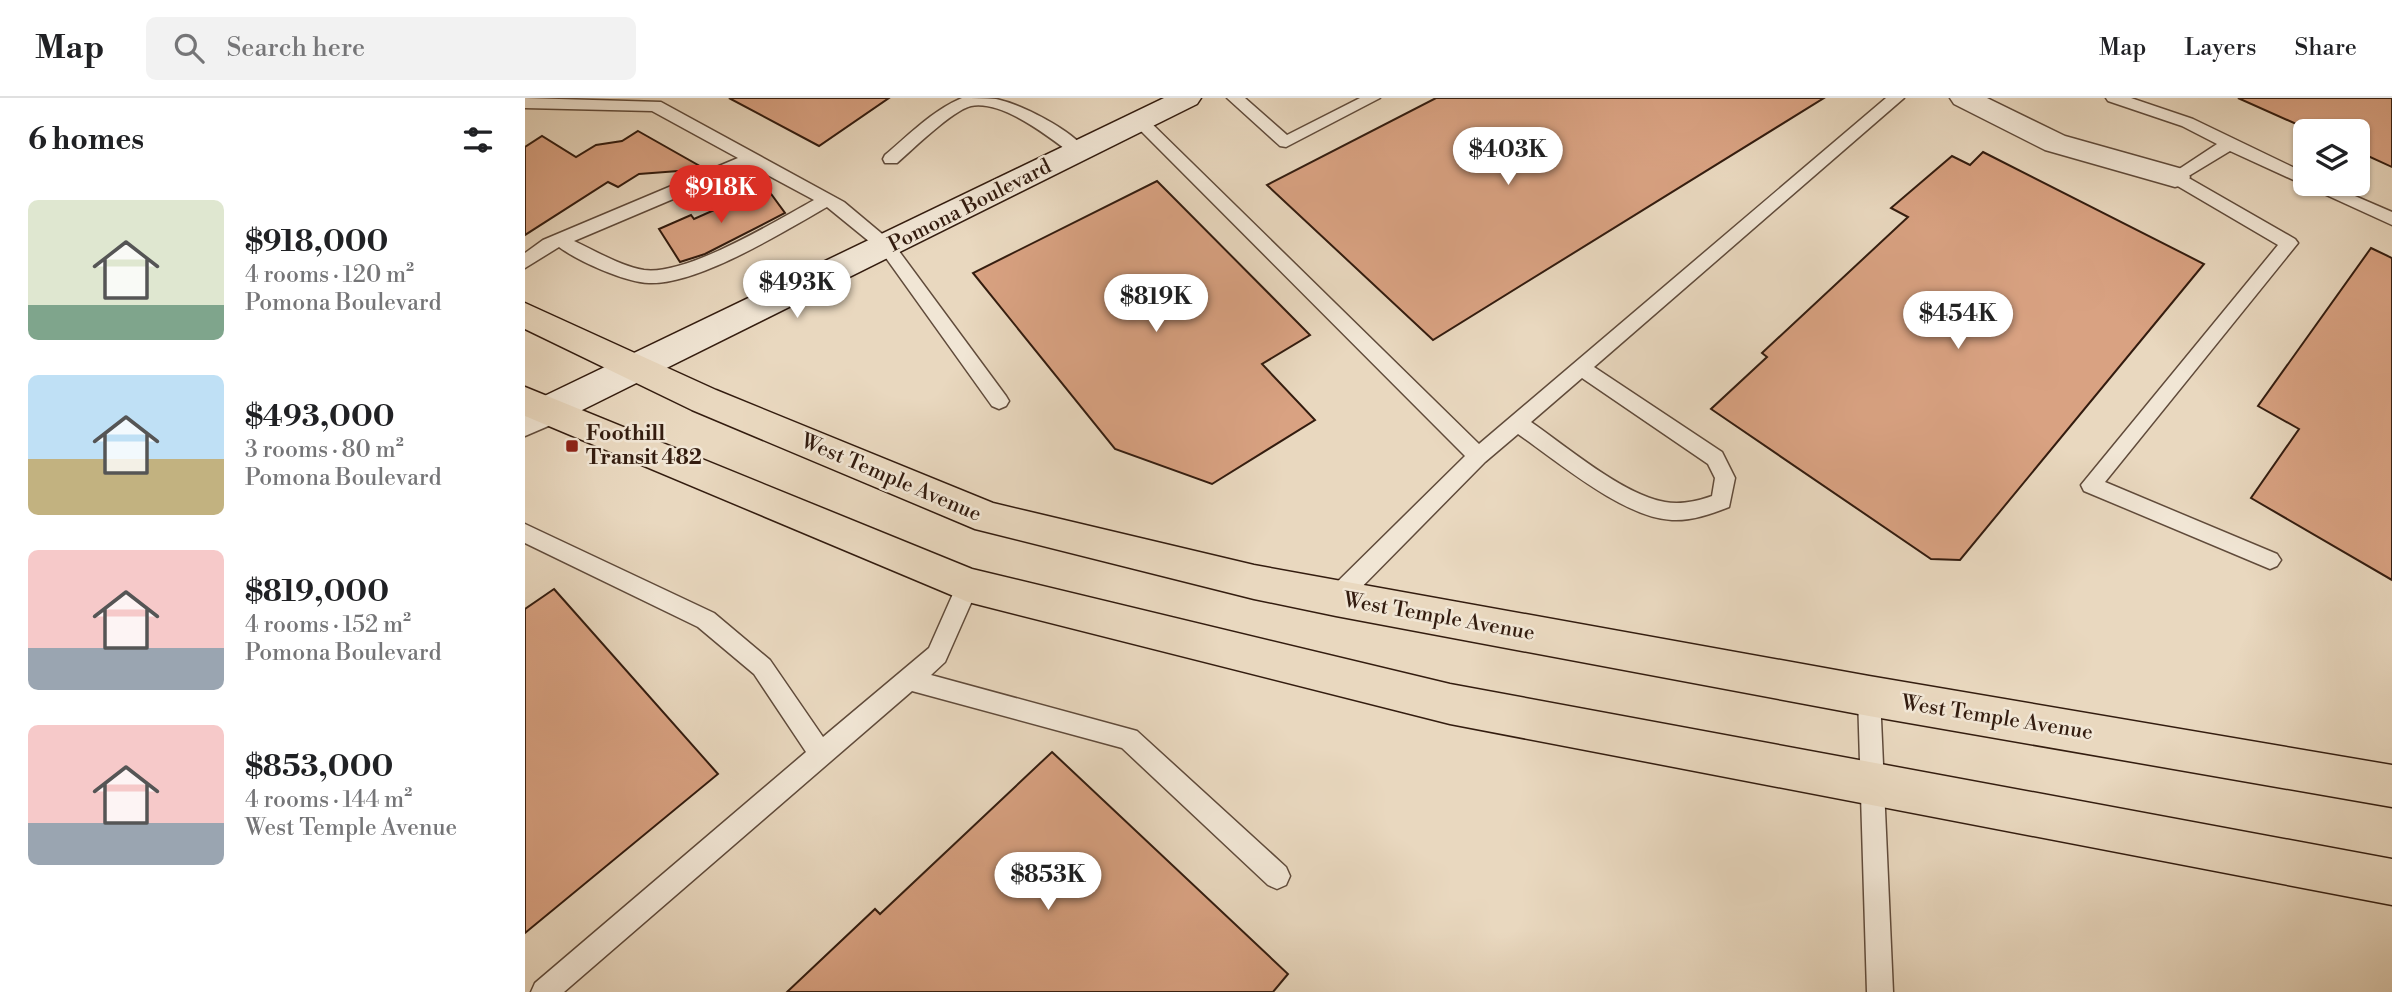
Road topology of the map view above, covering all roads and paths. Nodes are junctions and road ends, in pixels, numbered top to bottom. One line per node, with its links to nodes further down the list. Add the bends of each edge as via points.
1 (1187, 98): 8 (street, Pomona Boulevard)
2 (1234, 98): 3 (lane, via 1286,142)
3 (1372, 98)
4 (1896, 98): 23 (lane)
5 (1964, 98): 14 (street, via 2055,143)
6 (2114, 98): 9 (lane, via 2180,118)
7 (530, 106): 11 (lane, via 655,106)
8 (1139, 121): 10 (street, Pomona Boulevard); 27 (lane)
9 (2229, 144): 13 (lane); 14 (lane)
10 (1079, 151): 12 (lane, via 1015,106 977,100 960,106); 19 (street, Pomona Boulevard)
11 (752, 159): 16 (lane); 18 (lane)
12 (891, 159)
13 (2293, 174)
14 (2175, 177): 29 (lane, via 2289,243 2091,485)
15 (2340, 196): 17 (lane)
16 (827, 200): 18 (lane, via 703,261 650,277 566,244); 19 (lane)
17 (2392, 219)
18 (565, 237): 20 (lane)
19 (887, 247): 22 (street, Pomona Boulevard); 24 (lane)
20 (525, 262)
21 (525, 315): 22 (main road, West Temple Avenue)
22 (637, 367): 25 (street, Pomona Boulevard); 31 (main road, West Temple Avenue, via 704,400 988,518)
23 (1581, 368): 26 (lane); 26 (lane, via 1715,458 1725,478 1722,501 1698,510 1665,511 1630,498)
24 (999, 401)
25 (532, 411): 30 (main road)
26 (1517, 423): 27 (lane)
27 (1478, 456): 31 (lane)
28 (525, 533): 34 (lane, via 706,620 762,667)
29 (2270, 559)
30 (968, 585): 32 (lane, via 937,655); 35 (main road, via 1450,704)
31 (1336, 598): 33 (main road, West Temple Avenue)
32 (908, 679): 34 (lane); 37 (lane, via 1129,739)
33 (1869, 696): 35 (lane); 36 (main road, West Temple Avenue)
34 (821, 754): 39 (lane)
35 (1871, 785): 38 (main road); 40 (lane)
36 (2392, 786)
37 (1277, 876)
38 (2392, 882)
39 (544, 992)
40 (1880, 992)

